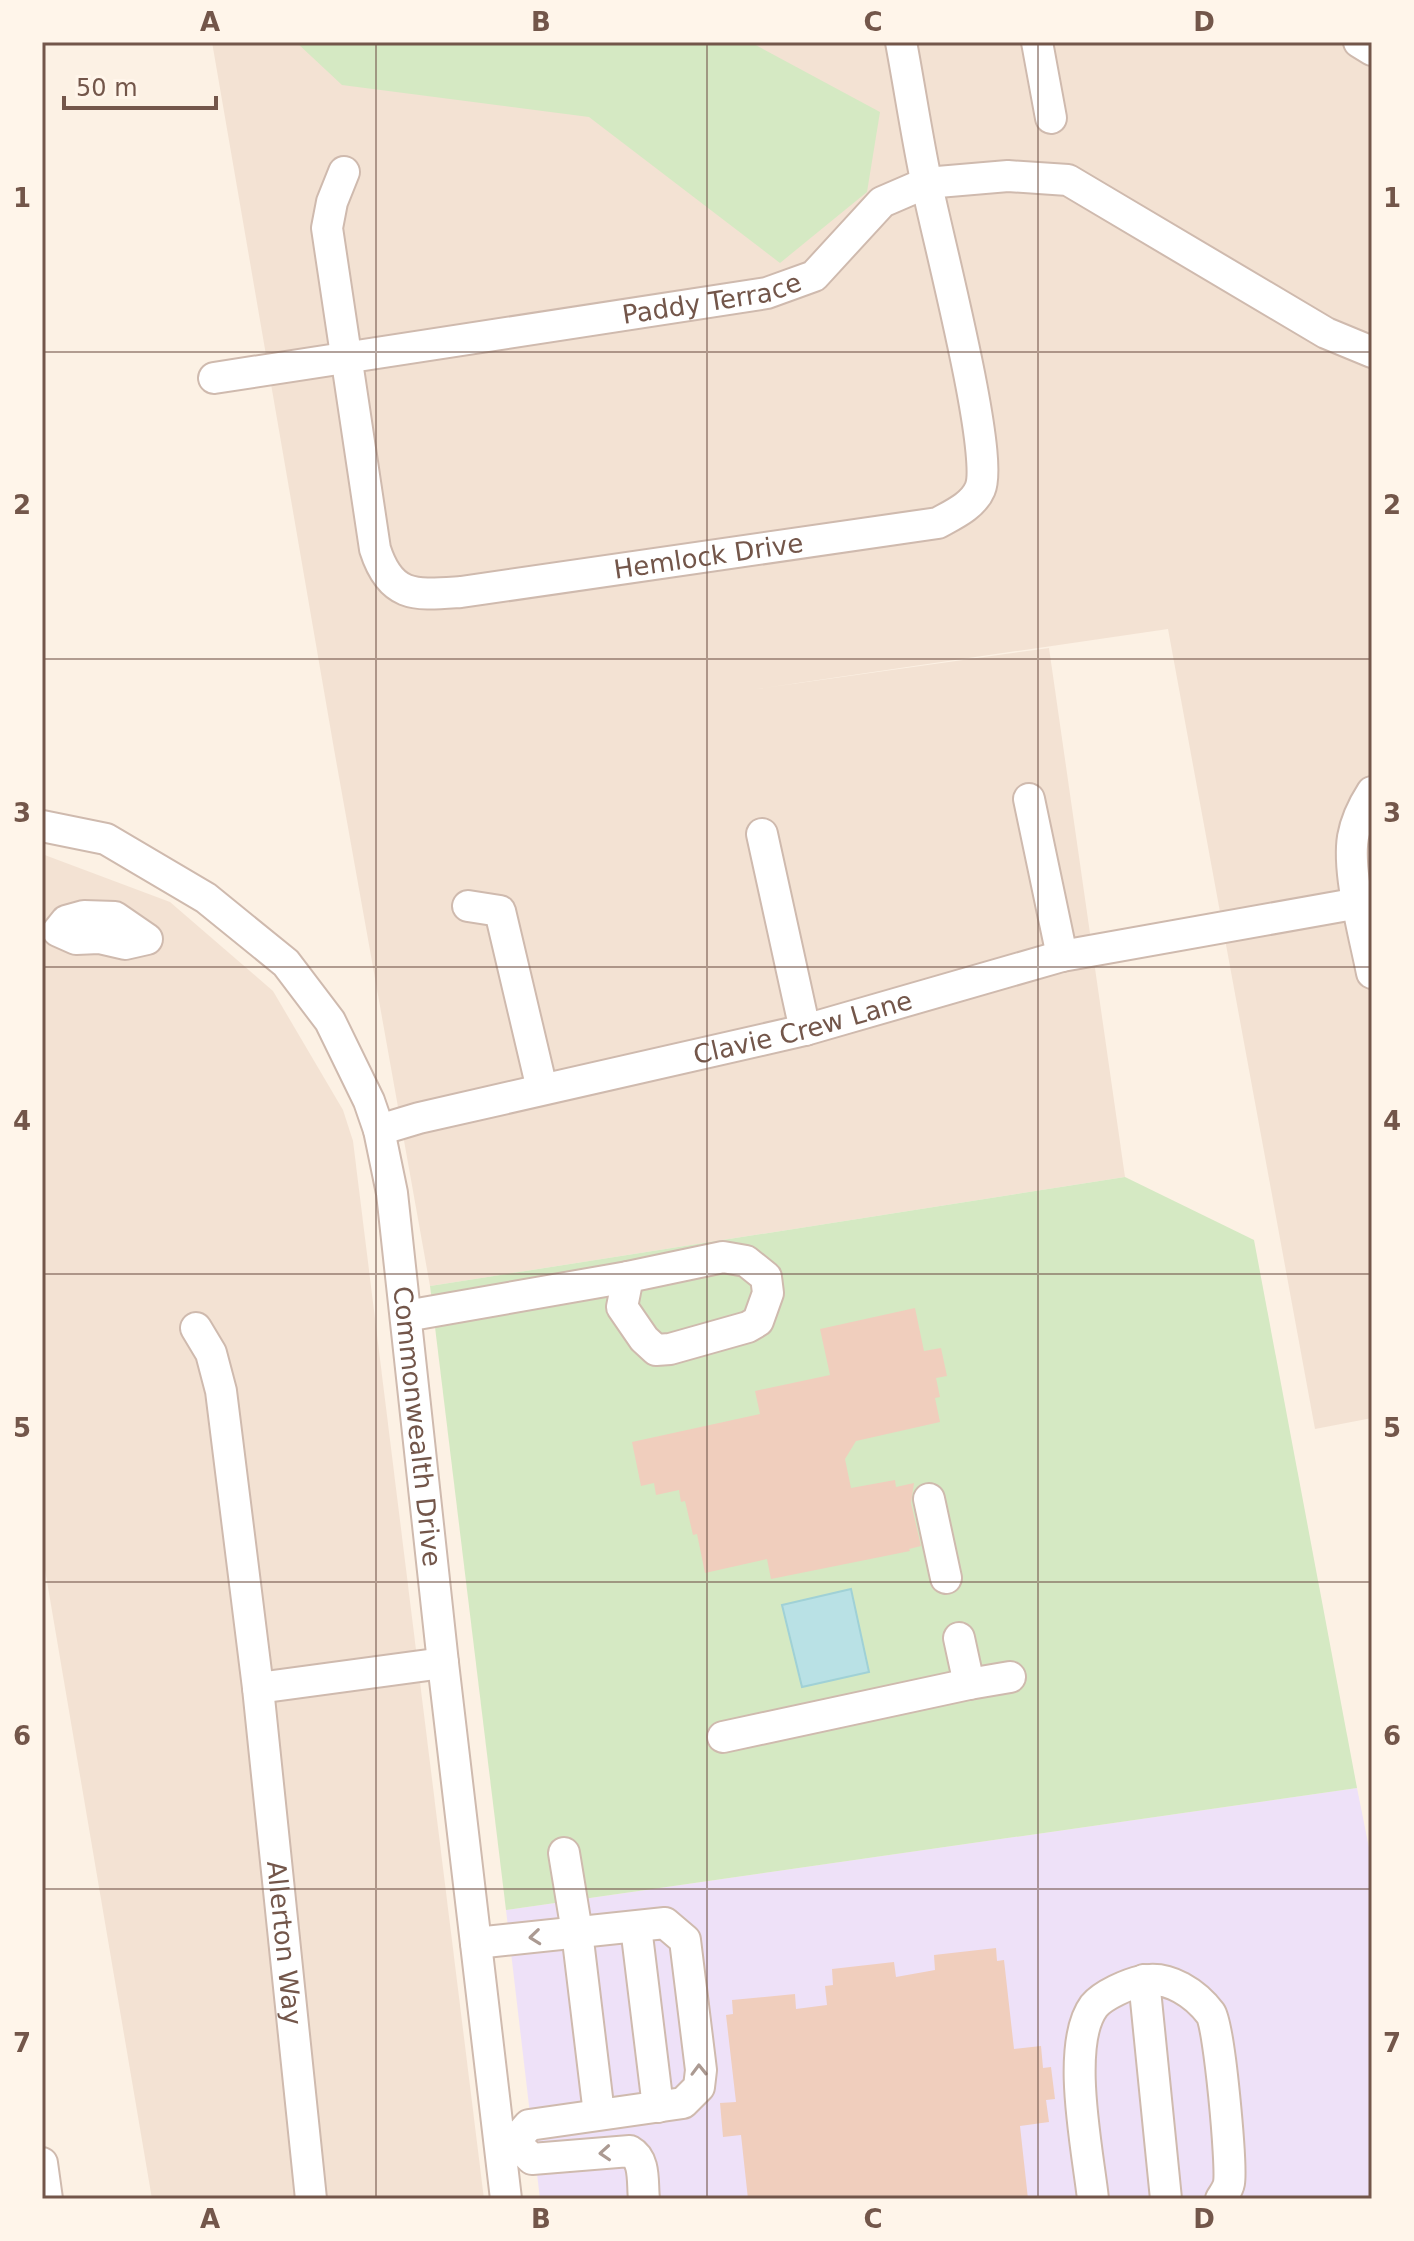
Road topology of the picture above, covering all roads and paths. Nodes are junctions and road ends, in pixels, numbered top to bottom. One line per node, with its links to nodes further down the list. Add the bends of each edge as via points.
1 (901, 42): 7 (street, Hemlock Drive)
2 (1037, 42): 5 (street)
3 (1359, 42): 4 (street)
4 (1372, 50)
5 (1051, 118)
6 (344, 172): 9 (street, Hemlock Drive, via 327,228)
7 (926, 183): 8 (street, Paddy Terrace, via 1008,176 1068,180 1326,333); 9 (street, Paddy Terrace, via 882,202 814,276 767,293); 9 (street, Hemlock Drive, via 977,420 982,473 980,490 962,510 938,523 417,595 383,572 375,549)
8 (1372, 352)
9 (346, 357): 10 (street, Paddy Terrace)
10 (214, 378)
11 (1372, 792): 15 (street, via 1352,841)
12 (1029, 799): 17 (street)
13 (42, 826): 21 (street, Commonwealth Drive, via 106,839 206,898 286,963 330,1021)
14 (762, 834): 19 (street)
15 (1359, 903): 17 (street, Clavie Crew Lane); 18 (street)
16 (468, 906): 20 (street, via 500,911)
17 (1062, 956): 19 (street, Clavie Crew Lane)
18 (1372, 973)
19 (805, 1030): 20 (street, Clavie Crew Lane)
20 (542, 1089): 21 (street, Clavie Crew Lane)
21 (379, 1130): 23 (street, Commonwealth Drive)
22 (628, 1277): 22 (street, via 723,1257 746,1261 766,1277 768,1293 758,1321 748,1327 656,1350 622,1307); 23 (street)
23 (406, 1316): 28 (street, Commonwealth Drive)
24 (196, 1328): 31 (street, Allerton Way, via 211,1353 221,1391)
25 (929, 1499): 26 (street)
26 (946, 1578)
27 (959, 1638): 30 (street)
28 (443, 1663): 31 (street); 36 (street, Commonwealth Drive)
29 (1010, 1677): 30 (street)
30 (969, 1684): 32 (street)
31 (258, 1688): 43 (street, Allerton Way)
32 (723, 1737)
33 (564, 1853): 35 (street)
34 (636, 1927): 35 (street); 38 (street); 38 (street, one-way to 34, via 683,2103 699,2087 701,2070 685,1940 665,1923)
35 (577, 1932): 36 (street, one-way to 36); 39 (street)
36 (476, 1943): 40 (street, Commonwealth Drive)
37 (1144, 1980): 46 (street, via 1094,2005 1084,2032 1078,2066); 47 (street); 48 (street, via 1193,1993 1214,2017 1229,2140 1229,2185)
38 (658, 2107): 39 (street)
39 (599, 2114): 40 (street, via 529,2125)
40 (507, 2143): 44 (street, Commonwealth Drive); 45 (street, one-way to 40, via 640,2162 630,2151 532,2159)
41 (42, 2163): 42 (street)
42 (47, 2199)
43 (311, 2199)
44 (506, 2199)
45 (644, 2199)
46 (1093, 2199)
47 (1166, 2199)
48 (1221, 2199)

